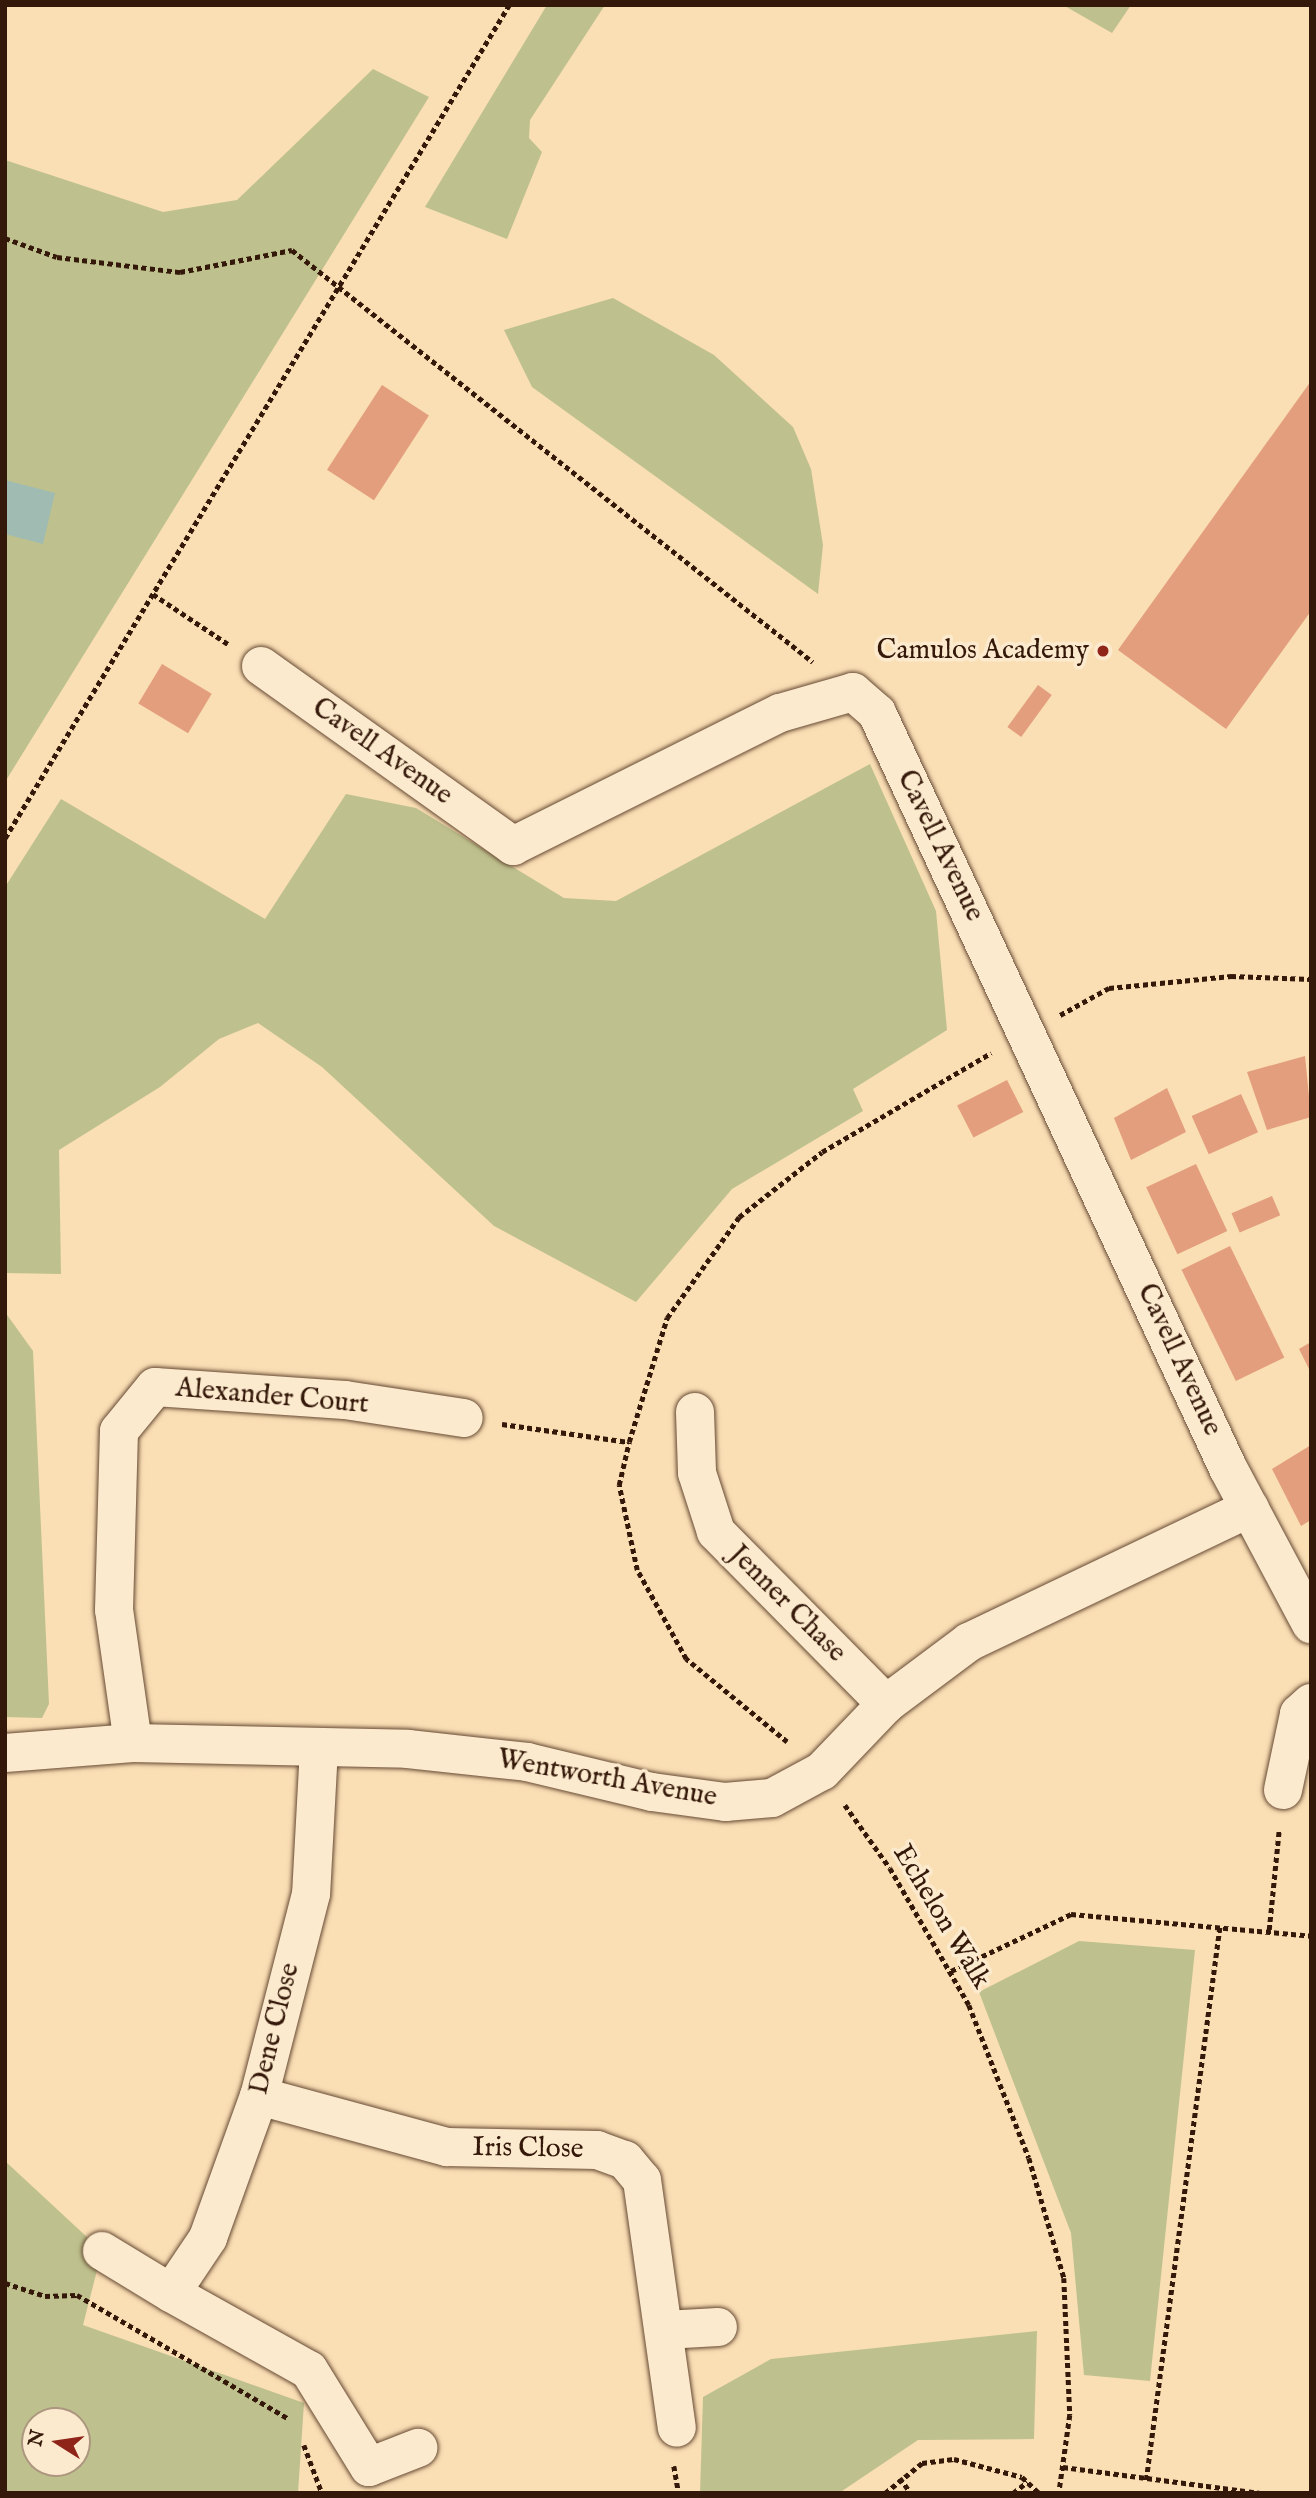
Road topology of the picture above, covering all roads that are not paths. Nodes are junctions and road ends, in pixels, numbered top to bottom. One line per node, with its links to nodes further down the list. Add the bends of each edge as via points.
1 (261, 666): 4 (street, Cavell Avenue, via 513,846 780,713 853,692 877,713)
2 (695, 1412): 7 (street, Jenner Chase, via 697,1473 716,1532)
3 (464, 1419): 8 (street, Alexander Court, via 345,1400 155,1387 119,1431 114,1610)
4 (1250, 1508): 5 (street, Cavell Avenue); 7 (street, Wentworth Avenue, via 969,1642)
5 (1311, 1624)
6 (1311, 1703): 11 (street, via 1299,1714)
7 (886, 1704): 9 (street, Wentworth Avenue, via 822,1771 772,1798 725,1802 652,1792 527,1762)
8 (133, 1743): 9 (street, Wentworth Avenue); 10 (street, Wentworth Avenue)
9 (319, 1748): 12 (street, Dene Close, via 311,1894)
10 (5, 1753)
11 (1283, 1790)
12 (259, 2096): 14 (street, Dene Close, via 208,2238); 16 (street, Iris Close, via 447,2147 597,2150 625,2160 642,2180)
13 (102, 2251): 14 (street)
14 (171, 2293): 18 (street, via 309,2370 369,2466)
15 (718, 2327): 16 (street)
16 (664, 2330): 17 (street, Iris Close)
17 (677, 2428)
18 (418, 2448)

